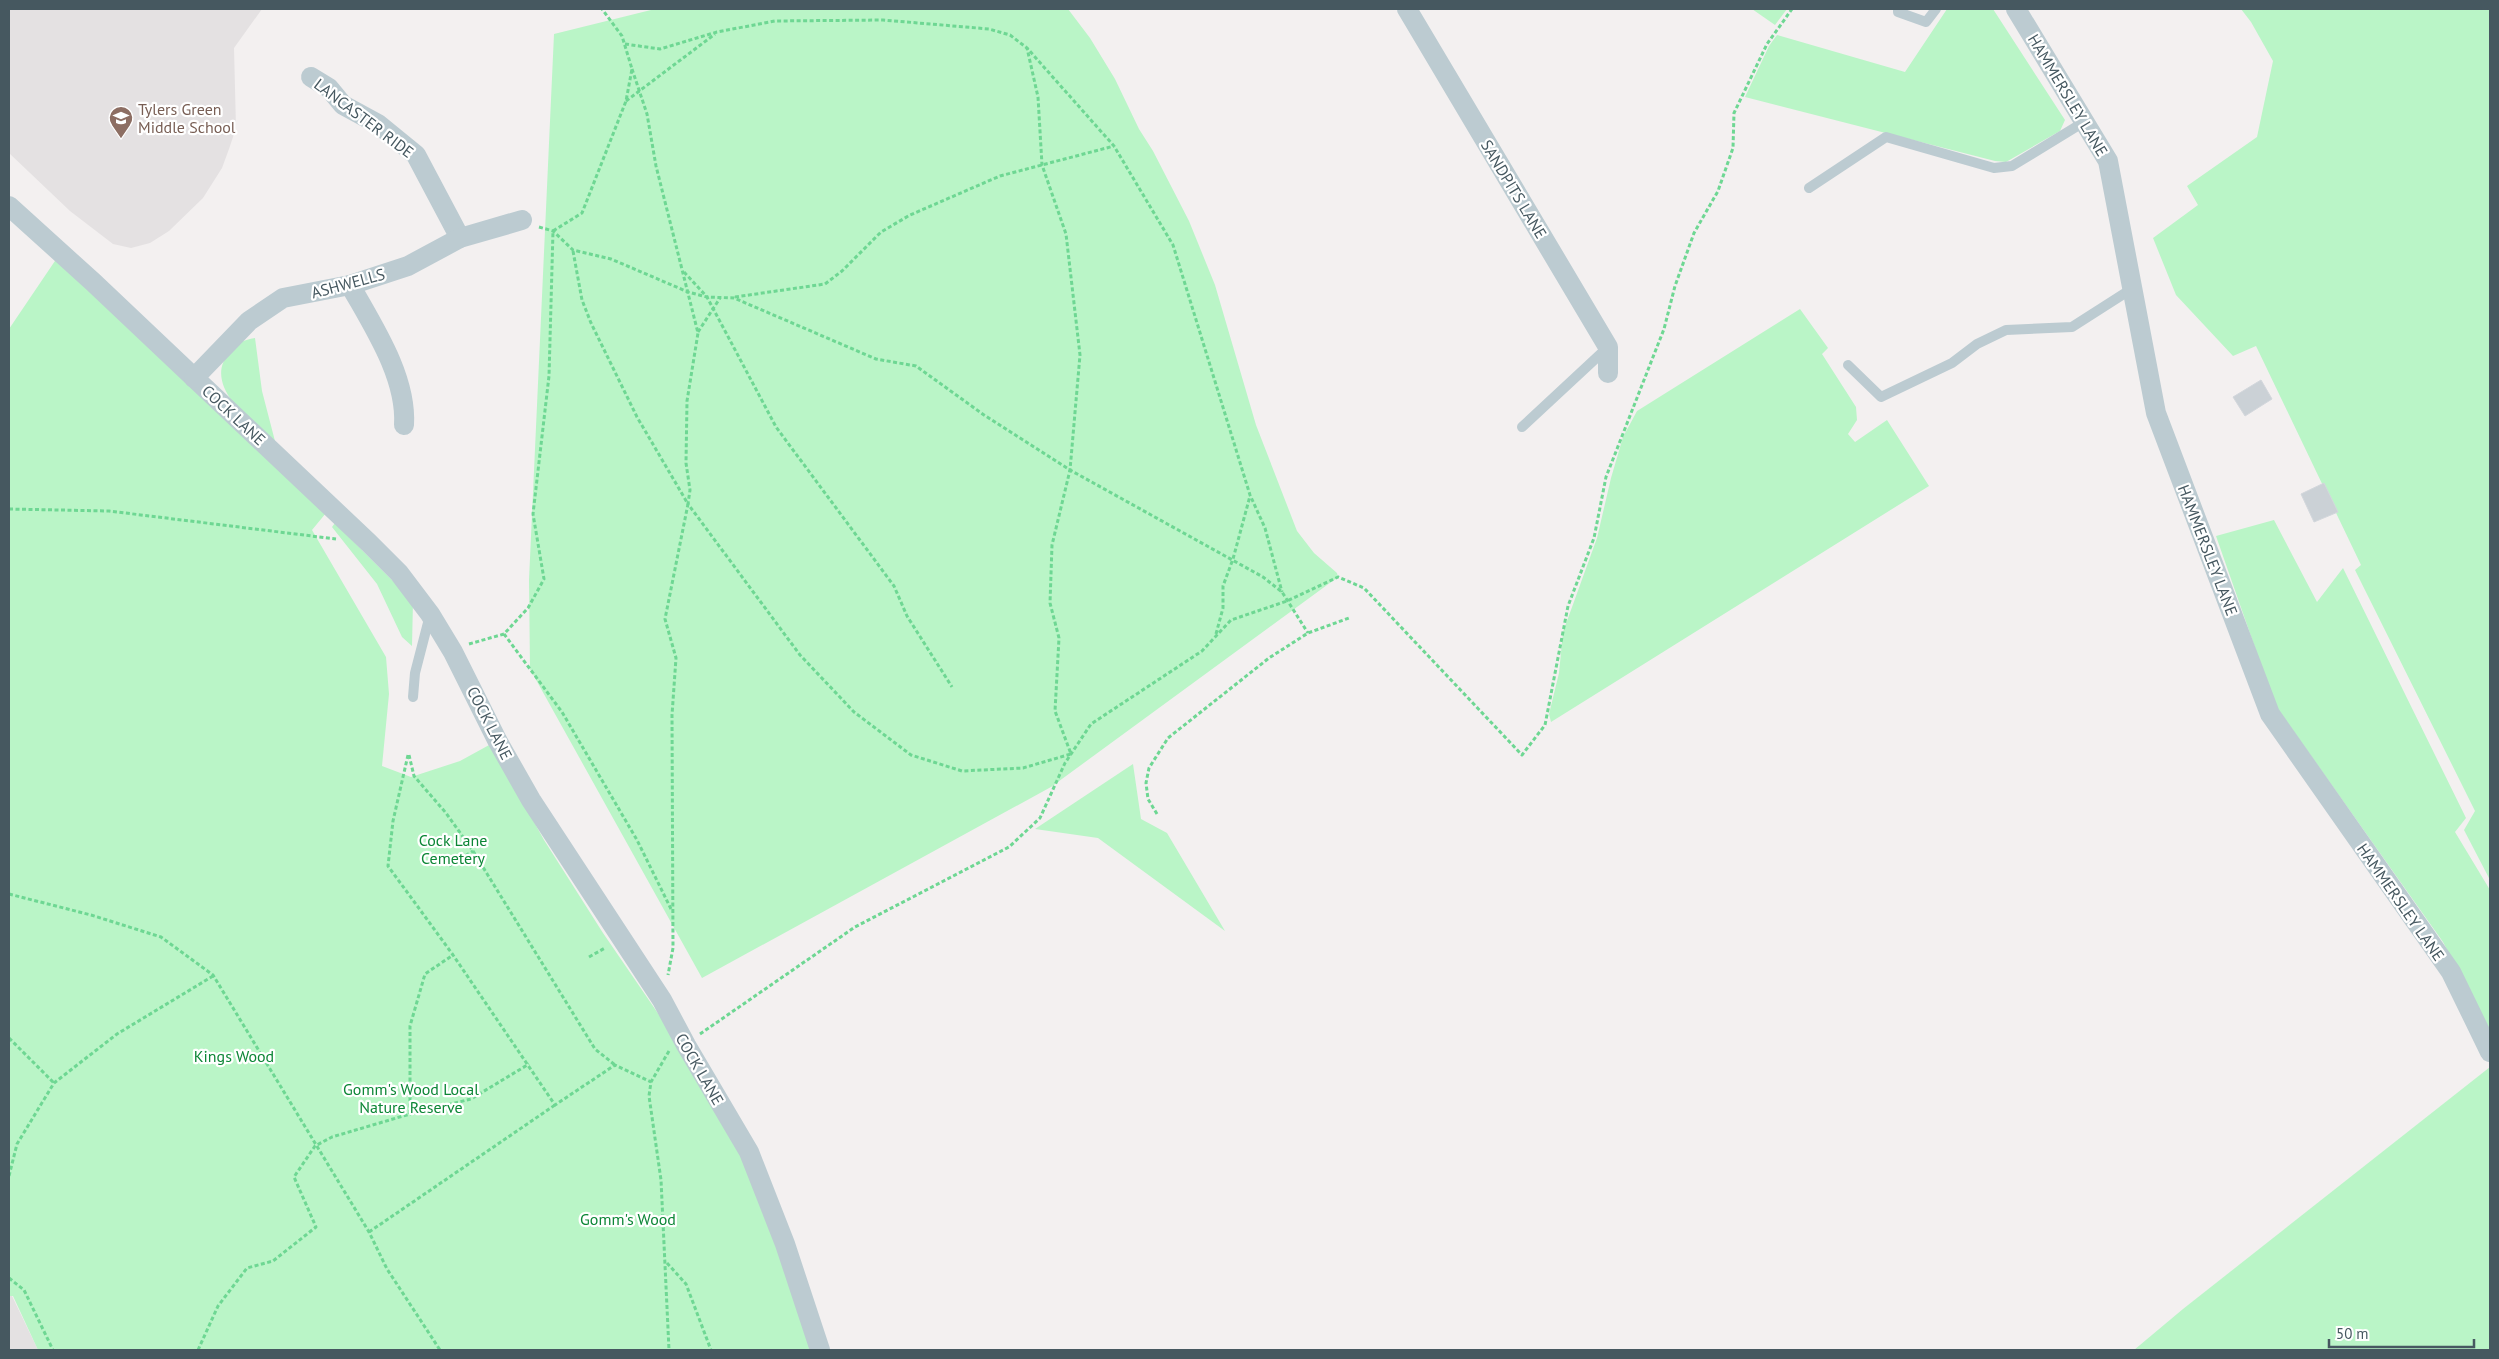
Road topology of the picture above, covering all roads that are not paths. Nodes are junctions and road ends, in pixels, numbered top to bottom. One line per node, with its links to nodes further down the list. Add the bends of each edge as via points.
1 (1407, 9): 13 (street, SANDPITS LANE)
2 (1898, 9): 3 (lane, via 1898,12 1926,22)
3 (1936, 9)
4 (2016, 9): 6 (street, HAMMERSLEY LANE)
5 (311, 77): 10 (street, LANCASTER RIDE, via 329,88 343,105 378,124 416,155)
6 (2084, 122): 7 (lane, via 2012,166 1994,168 1886,137); 12 (street, HAMMERSLEY LANE, via 2108,161)
7 (1809, 188)
8 (9, 206): 16 (street, COCK LANE)
9 (522, 220): 10 (street, ASHWELLS)
10 (460, 238): 11 (street, ASHWELLS, via 408,266)
11 (350, 285): 16 (street, ASHWELLS, via 283,298 248,321); 17 (street, via 388,352 405,410)
12 (2133, 288): 14 (lane, via 2072,328 2006,330 1977,344 1952,363 1881,397); 21 (street, HAMMERSLEY LANE, via 2156,413 2270,714 2451,972)
13 (1608, 347): 15 (street); 18 (lane)
14 (1848, 365)
15 (1608, 373)
16 (194, 378): 19 (street, COCK LANE, via 369,543 399,573)
17 (404, 425)
18 (1522, 427)
19 (430, 614): 20 (lane, via 415,672); 22 (street, COCK LANE, via 531,800 662,1000 749,1152 785,1244)
20 (413, 697)
21 (2490, 1052)
22 (820, 1350)

